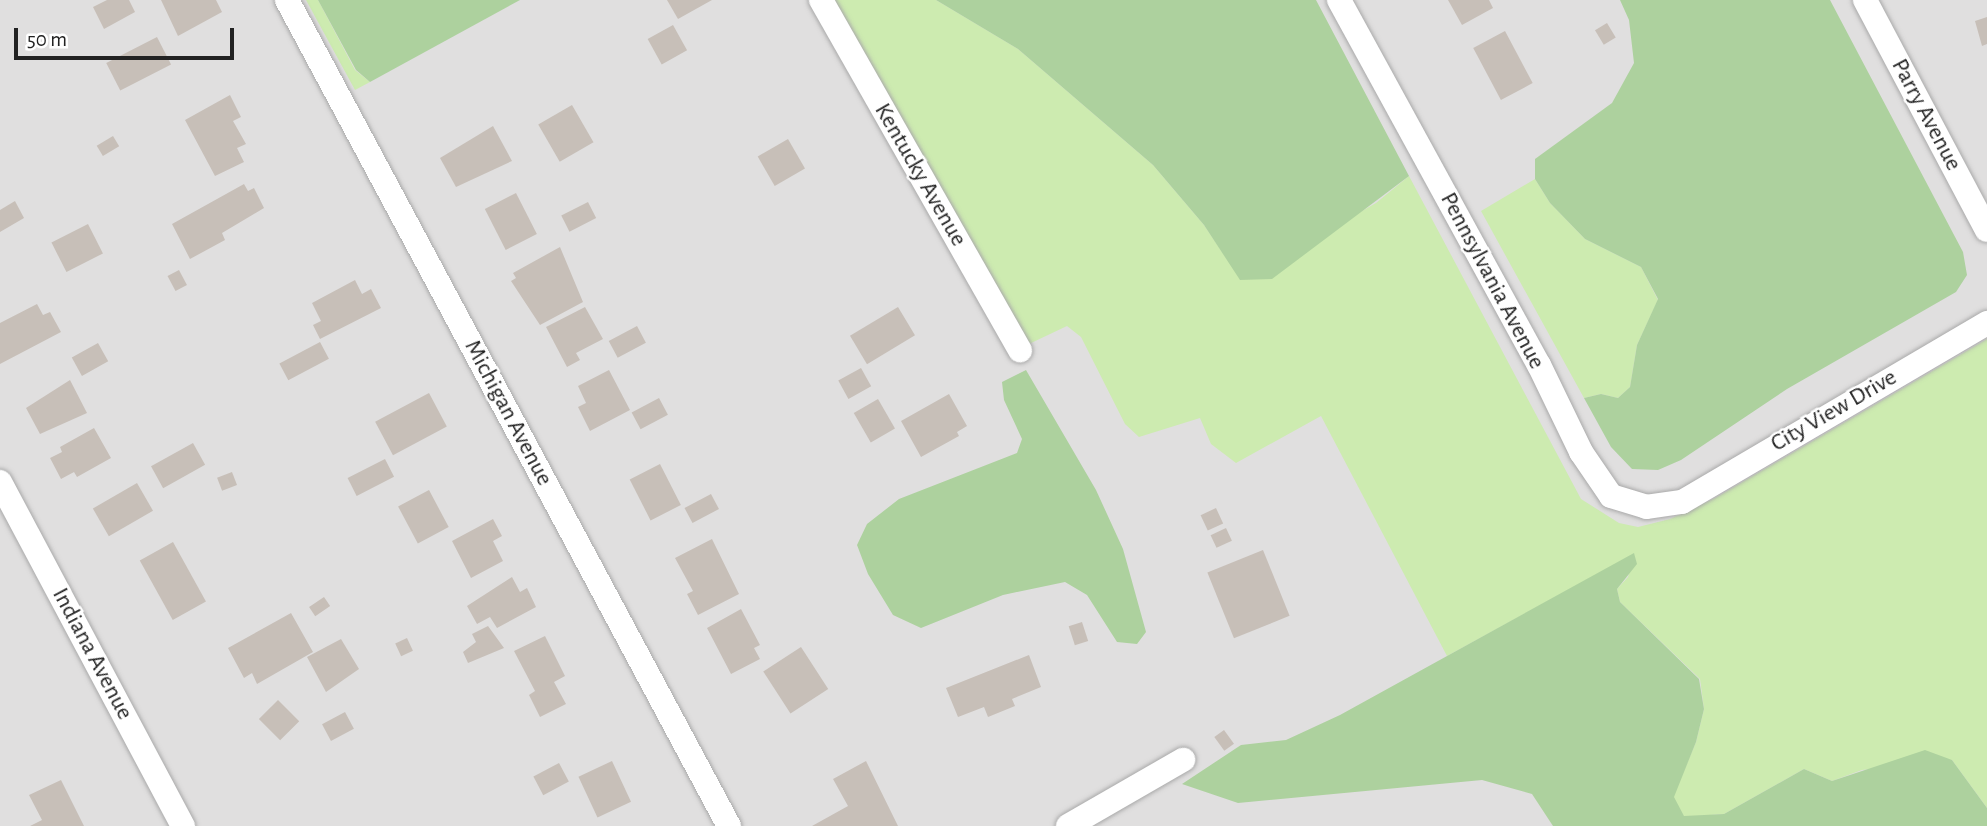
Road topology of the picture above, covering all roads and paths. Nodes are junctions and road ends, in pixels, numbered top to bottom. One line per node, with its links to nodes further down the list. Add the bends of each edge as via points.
1 (287, 0): 12 (street, Michigan Avenue)
2 (821, 0): 7 (street, Kentucky Avenue)
3 (1339, 0): 9 (street, Pennsylvania Avenue, via 1597,480 1611,496 1631,505 1662,507)
4 (1864, 0): 5 (street, Parry Avenue)
5 (1987, 230)
6 (1987, 323): 9 (street, City View Drive)
7 (1020, 351)
8 (0, 482): 11 (street, Indiana Avenue)
9 (1682, 502)
10 (1183, 760): 13 (street)
11 (183, 826)
12 (729, 826)
13 (1068, 826)

